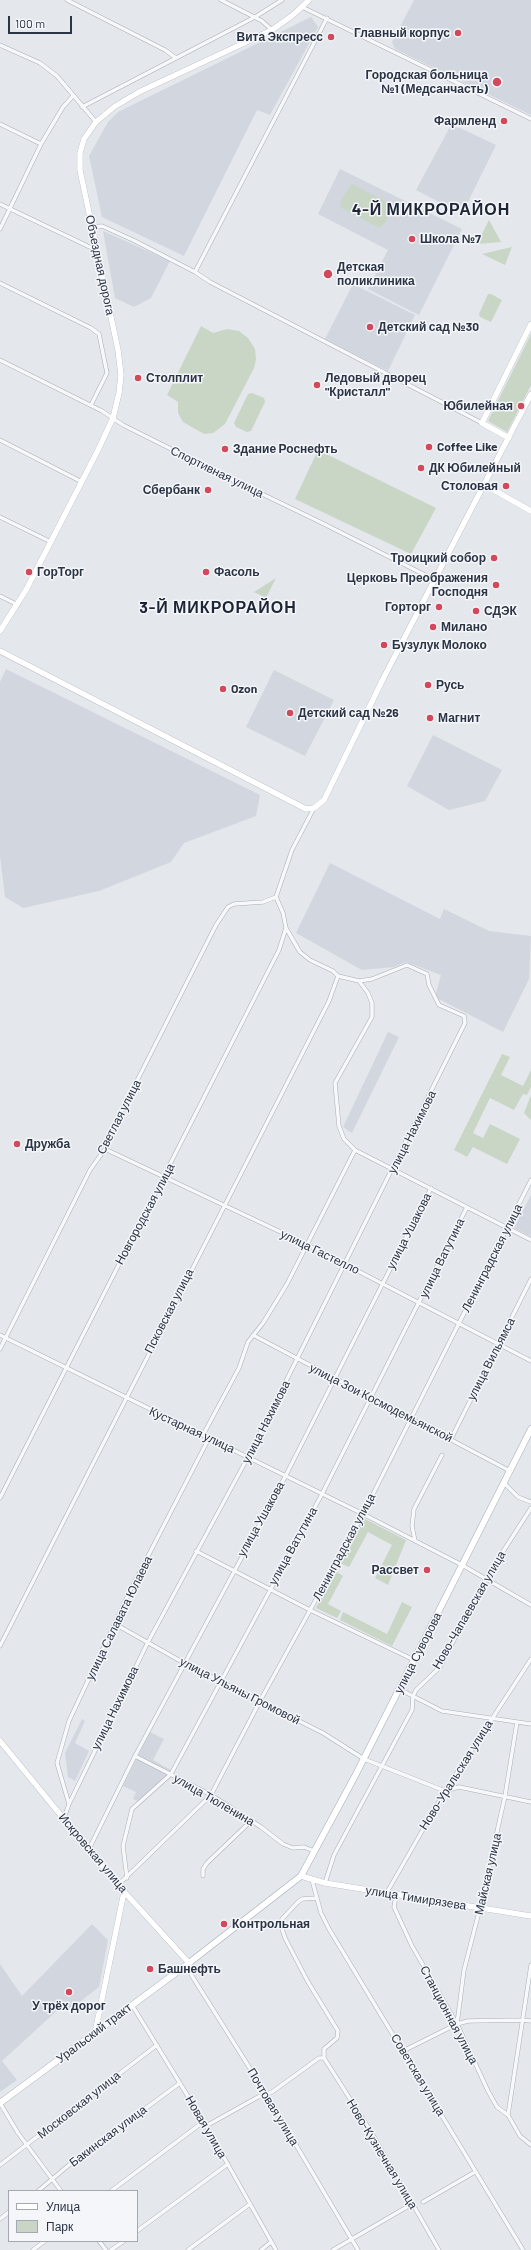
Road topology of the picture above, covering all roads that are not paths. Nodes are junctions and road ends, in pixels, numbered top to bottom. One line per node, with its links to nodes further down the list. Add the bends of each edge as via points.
1 (67, 0): 10 (street)
2 (221, 0): 6 (street)
3 (282, 0): 6 (street)
4 (309, 0): 5 (main road, Объездная дорога)
5 (302, 7): 7 (street); 8 (main road, Объездная дорога)
6 (255, 17): 8 (street); 10 (street)
7 (328, 18): 13 (street); 22 (street)
8 (272, 30): 14 (main road, Объездная дорога, via 139,92 114,107)
9 (0, 45): 11 (street, via 40,63 57,76)
10 (176, 58): 12 (street)
11 (73, 96): 12 (street); 16 (street)
12 (82, 107): 14 (street)
13 (531, 119)
14 (96, 122): 19 (main road, Объездная дорога, via 84,139 79,161)
15 (0, 124): 16 (street)
16 (41, 144): 18 (street)
17 (0, 204): 18 (street)
18 (10, 209): 20 (street); 21 (street)
19 (92, 227): 21 (main road, Объездная дорога); 22 (street, via 102,226 109,229)
20 (0, 229)
21 (98, 251): 28 (main road, Объездная дорога, via 120,362 120,389)
22 (195, 272): 29 (street)
23 (0, 283): 27 (street, via 99,334 107,373)
24 (531, 324): 29 (main road)
25 (0, 360): 27 (street, Спортивная улица)
26 (531, 394): 30 (main road)
27 (91, 405): 28 (street, Спортивная улица)
28 (113, 418): 32 (main road, Объездная дорога); 37 (street, Спортивная улица)
29 (482, 423): 30 (main road)
30 (509, 438): 33 (main road)
31 (0, 440): 32 (street)
32 (82, 482): 36 (main road, Объездная дорога)
33 (485, 485): 34 (main road); 37 (main road)
34 (531, 511)
35 (0, 517): 36 (street)
36 (51, 542): 39 (main road, Объездная дорога)
37 (435, 580): 42 (main road, via 324,800)
38 (0, 596): 39 (street)
39 (18, 605): 40 (main road, Объездная дорога)
40 (0, 631)
41 (0, 652): 42 (main road, via 306,809)
42 (314, 808): 43 (street, via 292,850)
43 (276, 897): 44 (street); 47 (street, Светлая улица, via 263,902 234,904 228,907 216,925 112,1130)
44 (286, 928): 45 (street, via 300,952); 50 (street, Новгородская улица, via 278,950)
45 (338, 976): 46 (street); 53 (street, Псковская улица, via 329,1001)
46 (359, 981): 48 (street, via 372,1003 372,1017 335,1083 340,1126 344,1139); 49 (street, улица Нахимова, via 372,979 407,965 427,974 429,985 439,1005 464,1016 465,1023)
47 (105, 1149): 50 (street, улица Гастелло); 65 (street, Светлая улица, via 90,1170)
48 (355, 1150): 49 (street); 57 (street)
49 (392, 1170): 52 (street); 58 (street, улица Нахимова)
50 (164, 1177): 53 (street, улица Гастелло); 70 (street, Новгородская улица)
51 (531, 1180): 55 (street, Ленинградская улица)
52 (431, 1188): 54 (street); 60 (street, улица Ушакова)
53 (224, 1206): 57 (street, улица Гастелло); 73 (street, Псковская улица)
54 (467, 1207): 55 (street); 61 (street, улица Ватутина)
55 (507, 1228): 56 (street); 62 (street, Ленинградская улица)
56 (531, 1240)
57 (306, 1244): 58 (street, улица Гастелло); 64 (street, via 287,1284)
58 (345, 1264): 60 (street, улица Гастелло); 68 (street, улица Нахимова)
59 (531, 1279): 66 (street, улица Вильямса)
60 (382, 1284): 61 (street, улица Гастелло); 71 (street, улица Ушакова)
61 (420, 1303): 62 (street, улица Гастелло); 72 (street, улица Ватутина)
62 (459, 1323): 66 (street, улица Гастелло); 74 (street, Ленинградская улица)
63 (0, 1335): 65 (street, Кустарная улица)
64 (253, 1335): 68 (street, улица Зои Космодемьянской); 76 (street, via 239,1368)
65 (6, 1338): 67 (street, Светлая улица); 70 (street, Кустарная улица)
66 (498, 1344): 69 (street, улица Гастелло); 78 (street, улица Вильямса)
67 (0, 1350)
68 (297, 1360): 71 (street, улица Зои Космодемьянской); 80 (street, улица Нахимова)
69 (531, 1361)
70 (65, 1368): 73 (street, Кустарная улица); 85 (street, Новгородская улица)
71 (335, 1378): 72 (street, улица Зои Космодемьянской); 82 (street, улица Ушакова)
72 (371, 1396): 74 (street, улица Зои Космодемьянской); 84 (street, улица Ватутина)
73 (125, 1398): 76 (street, Кустарная улица); 99 (street, Псковская улица)
74 (411, 1418): 78 (street, улица Зои Космодемьянской); 88 (street, Ленинградская улица)
75 (531, 1429): 81 (main road, улица Суворова)
76 (203, 1435): 77 (street, Кустарная улица)
77 (209, 1438): 80 (street, Кустарная улица); 97 (street, улица Салавата Юлаева)
78 (451, 1439): 81 (street, улица Зои Космодемьянской)
79 (442, 1455): 89 (street, via 414,1509 412,1526)
80 (248, 1457): 82 (street, Кустарная улица); 90 (street, улица Нахимова)
81 (510, 1471): 83 (main road, улица Суворова)
82 (286, 1475): 84 (street, Кустарная улица); 92 (street, улица Ушакова)
83 (504, 1483): 86 (street, via 518,1497); 91 (main road, улица Суворова)
84 (322, 1494): 88 (street, Кустарная улица); 94 (street, улица Ватутина)
85 (0, 1498)
86 (531, 1502)
87 (531, 1508): 93 (street, Ново-Чапаевская улица)
88 (363, 1514): 89 (street, Кустарная улица); 96 (street, Ленинградская улица)
89 (415, 1541): 91 (street, Кустарная улица)
90 (196, 1551): 92 (street); 98 (street, улица Нахимова)
91 (462, 1565): 93 (street, Кустарная улица); 101 (main road, улица Суворова)
92 (233, 1570): 94 (street); 102 (street, улица Ушакова)
93 (486, 1578): 95 (street, Кустарная улица); 105 (street, Ново-Чапаевская улица, via 440,1667)
94 (270, 1589): 96 (street); 103 (street, улица Ватутина)
95 (531, 1605)
96 (310, 1610): 101 (street); 106 (street, Ленинградская улица)
97 (115, 1624): 98 (street, улица Ульяны Громовой); 119 (street, улица Салавата Юлаева, via 69,1721 57,1763)
98 (147, 1644): 102 (street, улица Ульяны Громовой); 119 (street, улица Нахимова)
99 (0, 1646)
100 (531, 1659): 107 (street, Ново-Уральская улица)
101 (414, 1660): 104 (main road, улица Суворова)
102 (184, 1663): 103 (street, улица Ульяны Громовой); 111 (street, улица Ушакова)
103 (221, 1683): 106 (street, улица Ульяны Громовой); 114 (street, улица Ватутина)
104 (399, 1689): 105 (street); 112 (main road, улица Суворова)
105 (413, 1696): 107 (street, via 442,1711); 113 (street, Ново-Чапаевская улица, via 412,1710)
106 (260, 1701): 112 (street, улица Ульяны Громовой, via 322,1733); 116 (street, Ленинградская улица)
107 (492, 1719): 108 (street); 115 (street, Ново-Уральская улица)
108 (517, 1722): 109 (street); 117 (street, Майская улица)
109 (531, 1724)
110 (0, 1741): 120 (main road, Искровская улица)
111 (135, 1756): 114 (street, улица Тюленина); 122 (street, улица Ушакова)
112 (364, 1760): 113 (street, улица Ульяны Громовой); 123 (main road, улица Суворова)
113 (382, 1766): 115 (street, улица Ульяны Громовой); 128 (street, Ново-Чапаевская улица, via 334,1855)
114 (171, 1774): 116 (street, улица Тюленина); 126 (street, улица Ватутина, via 132,1809 122,1846)
115 (445, 1791): 117 (street, via 459,1787); 131 (street, Ново-Уральская улица)
116 (211, 1795): 121 (street, улица Тюленина); 126 (street, Ленинградская улица)
117 (505, 1796): 118 (street); 134 (street, Майская улица)
118 (531, 1802)
119 (69, 1804): 120 (street, улица Нахимова)
120 (64, 1818): 122 (main road, Искровская улица)
121 (251, 1821): 123 (street, улица Тюленина, via 283,1844); 124 (street, via 206,1863)
122 (89, 1849): 129 (main road, Искровская улица)
123 (314, 1851): 125 (main road, улица Суворова)
124 (203, 1876)
125 (301, 1876): 127 (main road, улица Тимирязева); 136 (main road, Уральский тракт)
126 (127, 1878): 129 (street, Ленинградская улица)
127 (312, 1880): 128 (main road, улица Тимирязева); 133 (street, Советская улица)
128 (325, 1883): 131 (main road, улица Тимирязева)
129 (118, 1885): 130 (main road, Искровская улица)
130 (124, 1892): 136 (main road, Искровская улица); 142 (main road)
131 (386, 1894): 132 (main road, улица Тимирязева)
132 (396, 1896): 134 (main road, улица Тимирязева); 141 (street, Станционная улица, via 394,1907 412,1946)
133 (317, 1898): 144 (street, Советская улица, via 329,1929); 145 (street, via 302,1899 298,1902 282,1919 281,1926 305,1976 338,2031 337,2038 322,2052)
134 (480, 1908): 135 (main road, улица Тимирязева); 141 (street, Майская улица, via 464,1970)
135 (531, 1916)
136 (189, 1963): 138 (main road, Уральский тракт); 147 (street, Почтовая улица, via 192,1976)
137 (531, 1964): 139 (street)
138 (132, 2005): 142 (main road, Уральский тракт); 143 (street, Новая улица)
139 (522, 2020): 140 (street); 141 (street, via 468,2021); 149 (street)
140 (531, 2021)
141 (457, 2024): 144 (street); 149 (street, Станционная улица, via 488,2091 497,2107)
142 (95, 2033): 148 (main road, Уральский тракт)
143 (157, 2045): 146 (street, Новая улица); 152 (street, Московская улица)
144 (403, 2051): 156 (street, Советская улица)
145 (324, 2058): 147 (street, via 318,2058); 163 (street, Ново-Кузнечная улица, via 373,2135)
146 (180, 2083): 150 (street, Новая улица); 157 (street, Бакинская улица, via 68,2165)
147 (266, 2094): 151 (street); 167 (street, Почтовая улица)
148 (0, 2103): 152 (street)
149 (508, 2115): 153 (street, Станционная улица, via 520,2136)
150 (203, 2122): 151 (street, Новая улица); 160 (street)
151 (206, 2126): 154 (street, Новая улица)
152 (27, 2145): 155 (street, Московская улица); 157 (street)
153 (531, 2145)
154 (228, 2164): 162 (street, Новая улица); 166 (street)
155 (0, 2165)
156 (475, 2172): 161 (street); 181 (street, Советская улица)
157 (53, 2180): 158 (street, Бакинская улица); 159 (street)
158 (39, 2190)
159 (60, 2190)
160 (112, 2190)
161 (423, 2202)
162 (250, 2204): 171 (street, Новая улица); 175 (street)
163 (412, 2204): 167 (street); 180 (street, Ново-Кузнечная улица)
164 (8, 2213): 165 (street)
165 (0, 2219)
166 (138, 2230)
167 (352, 2239): 178 (street); 179 (street, Почтовая улица)
168 (44, 2242): 172 (street)
169 (100, 2242): 173 (street)
170 (123, 2242): 174 (street)
171 (271, 2242): 176 (street); 177 (street, Новая улица)
172 (33, 2250)
173 (106, 2250)
174 (111, 2250)
175 (188, 2250)
176 (261, 2250)
177 (276, 2250)
178 (333, 2250)
179 (358, 2250)
180 (439, 2250)
181 (523, 2250)

